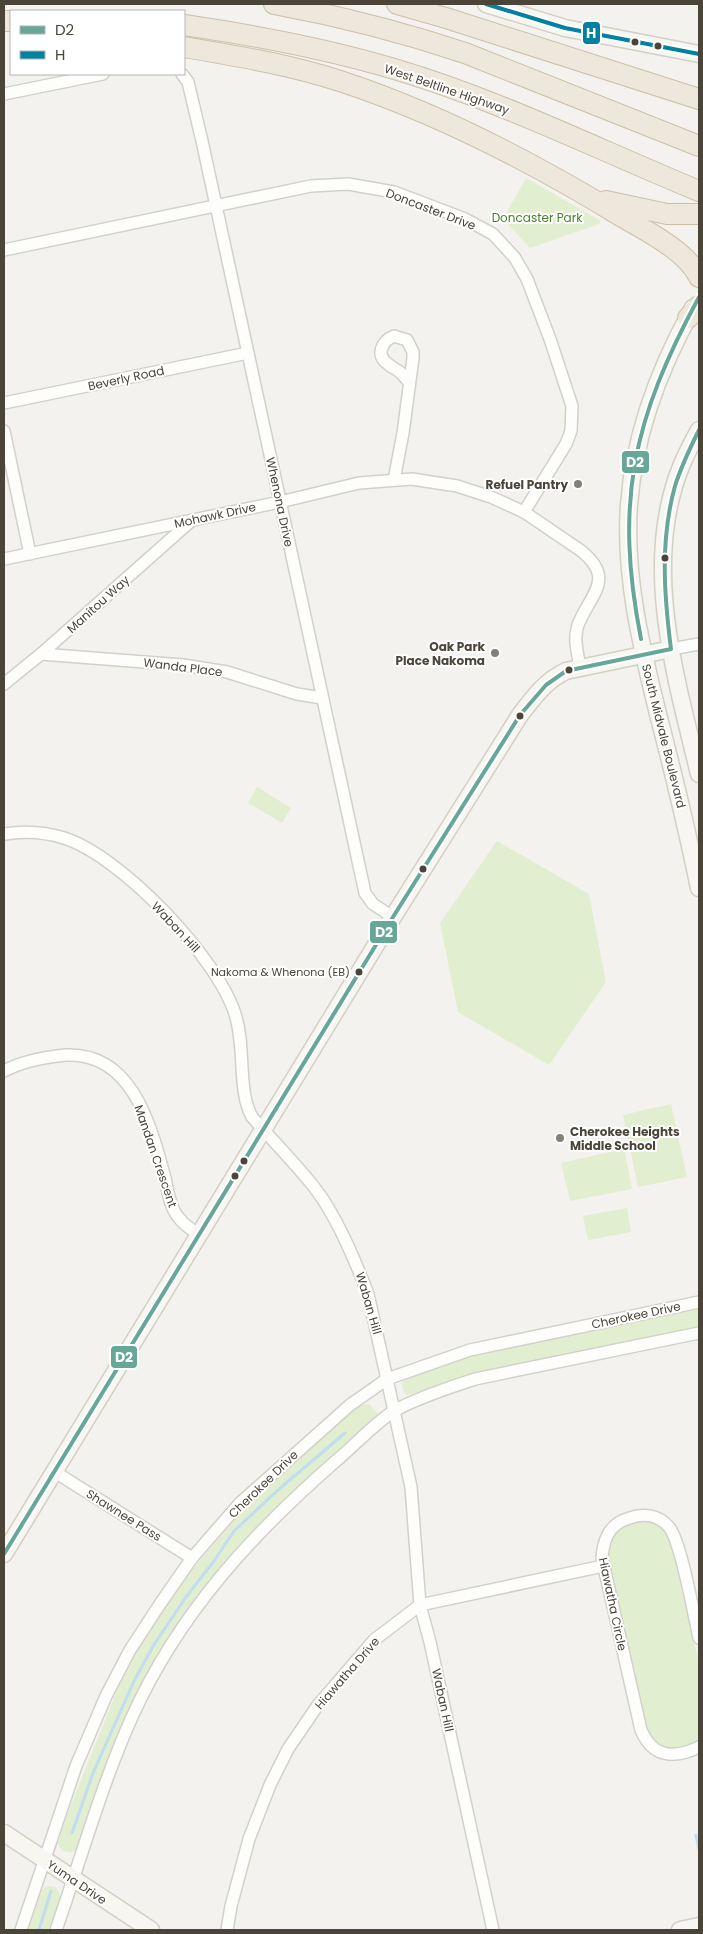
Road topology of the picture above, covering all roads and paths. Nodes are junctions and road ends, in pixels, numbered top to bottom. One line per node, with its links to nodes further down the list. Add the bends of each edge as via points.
1 (274, 4): 11 (highway, via 350,20 457,50)
2 (397, 4): 10 (highway)
3 (486, 4): 6 (main road, via 565,28)
4 (185, 25): 12 (highway, West Beltline Highway, via 258,36 392,68 498,106)
5 (185, 47): 13 (highway, via 314,74 366,90 468,133)
6 (699, 54)
7 (98, 75): 9 (street)
8 (183, 75): 14 (street, Whenona Drive, via 194,105)
9 (4, 94)
10 (699, 99)
11 (699, 146)
12 (699, 191)
13 (587, 196): 15 (highway, via 667,214); 17 (highway, via 663,242 690,263)
14 (216, 206): 16 (street, Doncaster Drive); 20 (street, Whenona Drive); 27 (street, Doncaster Drive, via 312,186 348,184 394,192 465,219 493,234 515,258 527,279 572,406 571,431 566,444)
15 (699, 214)
16 (4, 250)
17 (699, 277)
18 (699, 297): 19 (main road, South Midvale Boulevard)
19 (694, 312): 34 (main road, South Midvale Boulevard, via 659,380 631,481 630,567)
20 (248, 353): 22 (street, Beverly Road); 26 (street, Whenona Drive)
21 (409, 382): 25 (street)
22 (4, 403)
23 (699, 430): 32 (main road, South Midvale Boulevard, via 679,473 665,530 664,592)
24 (4, 431): 29 (street)
25 (394, 480): 26 (street, Mohawk Drive, via 359,483); 27 (street, Mohawk Drive, via 412,479 457,486)
26 (280, 502): 28 (street, Mohawk Drive); 37 (street, Whenona Drive)
27 (524, 512): 35 (street, Mohawk Drive, via 587,555 599,576 598,590 578,625 575,638)
28 (191, 521): 29 (street, Mohawk Drive); 33 (street, Manitou Way)
29 (30, 554): 30 (street, Mohawk Drive)
30 (4, 559)
31 (699, 644): 32 (street)
32 (671, 650): 34 (main road); 38 (main road, South Midvale Boulevard)
33 (42, 654): 36 (street, Manitou Way); 37 (street, Wanda Place, via 183,665 227,672 297,694)
34 (644, 655): 35 (main road); 40 (main road, South Midvale Boulevard)
35 (580, 668): 42 (main road, via 554,677 520,716)
36 (4, 684)
37 (322, 698): 42 (street, Whenona Drive, via 365,893 373,904)
38 (699, 774)
39 (4, 834): 44 (street, Waban Hill, via 51,835 82,846 131,881 187,936 216,974 230,1001 239,1026 244,1099 252,1118)
40 (694, 834): 41 (main road, South Midvale Boulevard)
41 (699, 888)
42 (393, 917): 44 (main road)
43 (4, 1072): 45 (street, Mandan Crescent, via 27,1062 74,1055 100,1060 112,1067 137,1101 178,1218)
44 (264, 1130): 45 (main road); 48 (street, Waban Hill, via 315,1188 358,1266 368,1294)
45 (200, 1235): 50 (main road)
46 (699, 1302): 48 (street, Cherokee Drive, via 470,1350)
47 (699, 1333): 49 (street, via 475,1380)
48 (387, 1378): 49 (street, Waban Hill); 52 (street, Cherokee Drive, via 350,1405 240,1503)
49 (394, 1411): 54 (street, Waban Hill, via 411,1487); 59 (street, via 310,1483 247,1545 187,1621 133,1715 115,1755)
50 (55, 1472): 51 (main road); 52 (street, Shawnee Pass)
51 (4, 1554)
52 (192, 1558): 58 (street, Cherokee Drive, via 130,1650 106,1696 76,1766)
53 (604, 1566): 54 (street, Hiawatha Drive); 55 (street, Hiawatha Circle, via 604,1542 617,1523 646,1515 663,1521 678,1546); 56 (street, Hiawatha Circle, via 644,1736 654,1749 667,1754)
54 (420, 1604): 64 (street, Hiawatha Drive, via 374,1640 318,1705 288,1748 249,1839); 65 (street, Waban Hill)
55 (699, 1638)
56 (699, 1747)
57 (4, 1833): 58 (main road, Yuma Drive)
58 (44, 1860): 59 (main road, Yuma Drive); 61 (street, Cherokee Drive)
59 (74, 1880): 62 (street); 63 (main road, Yuma Drive)
60 (699, 1926): 66 (main road)
61 (21, 1930)
62 (56, 1930)
63 (151, 1930)
64 (227, 1930)
65 (493, 1930)
66 (680, 1930)

